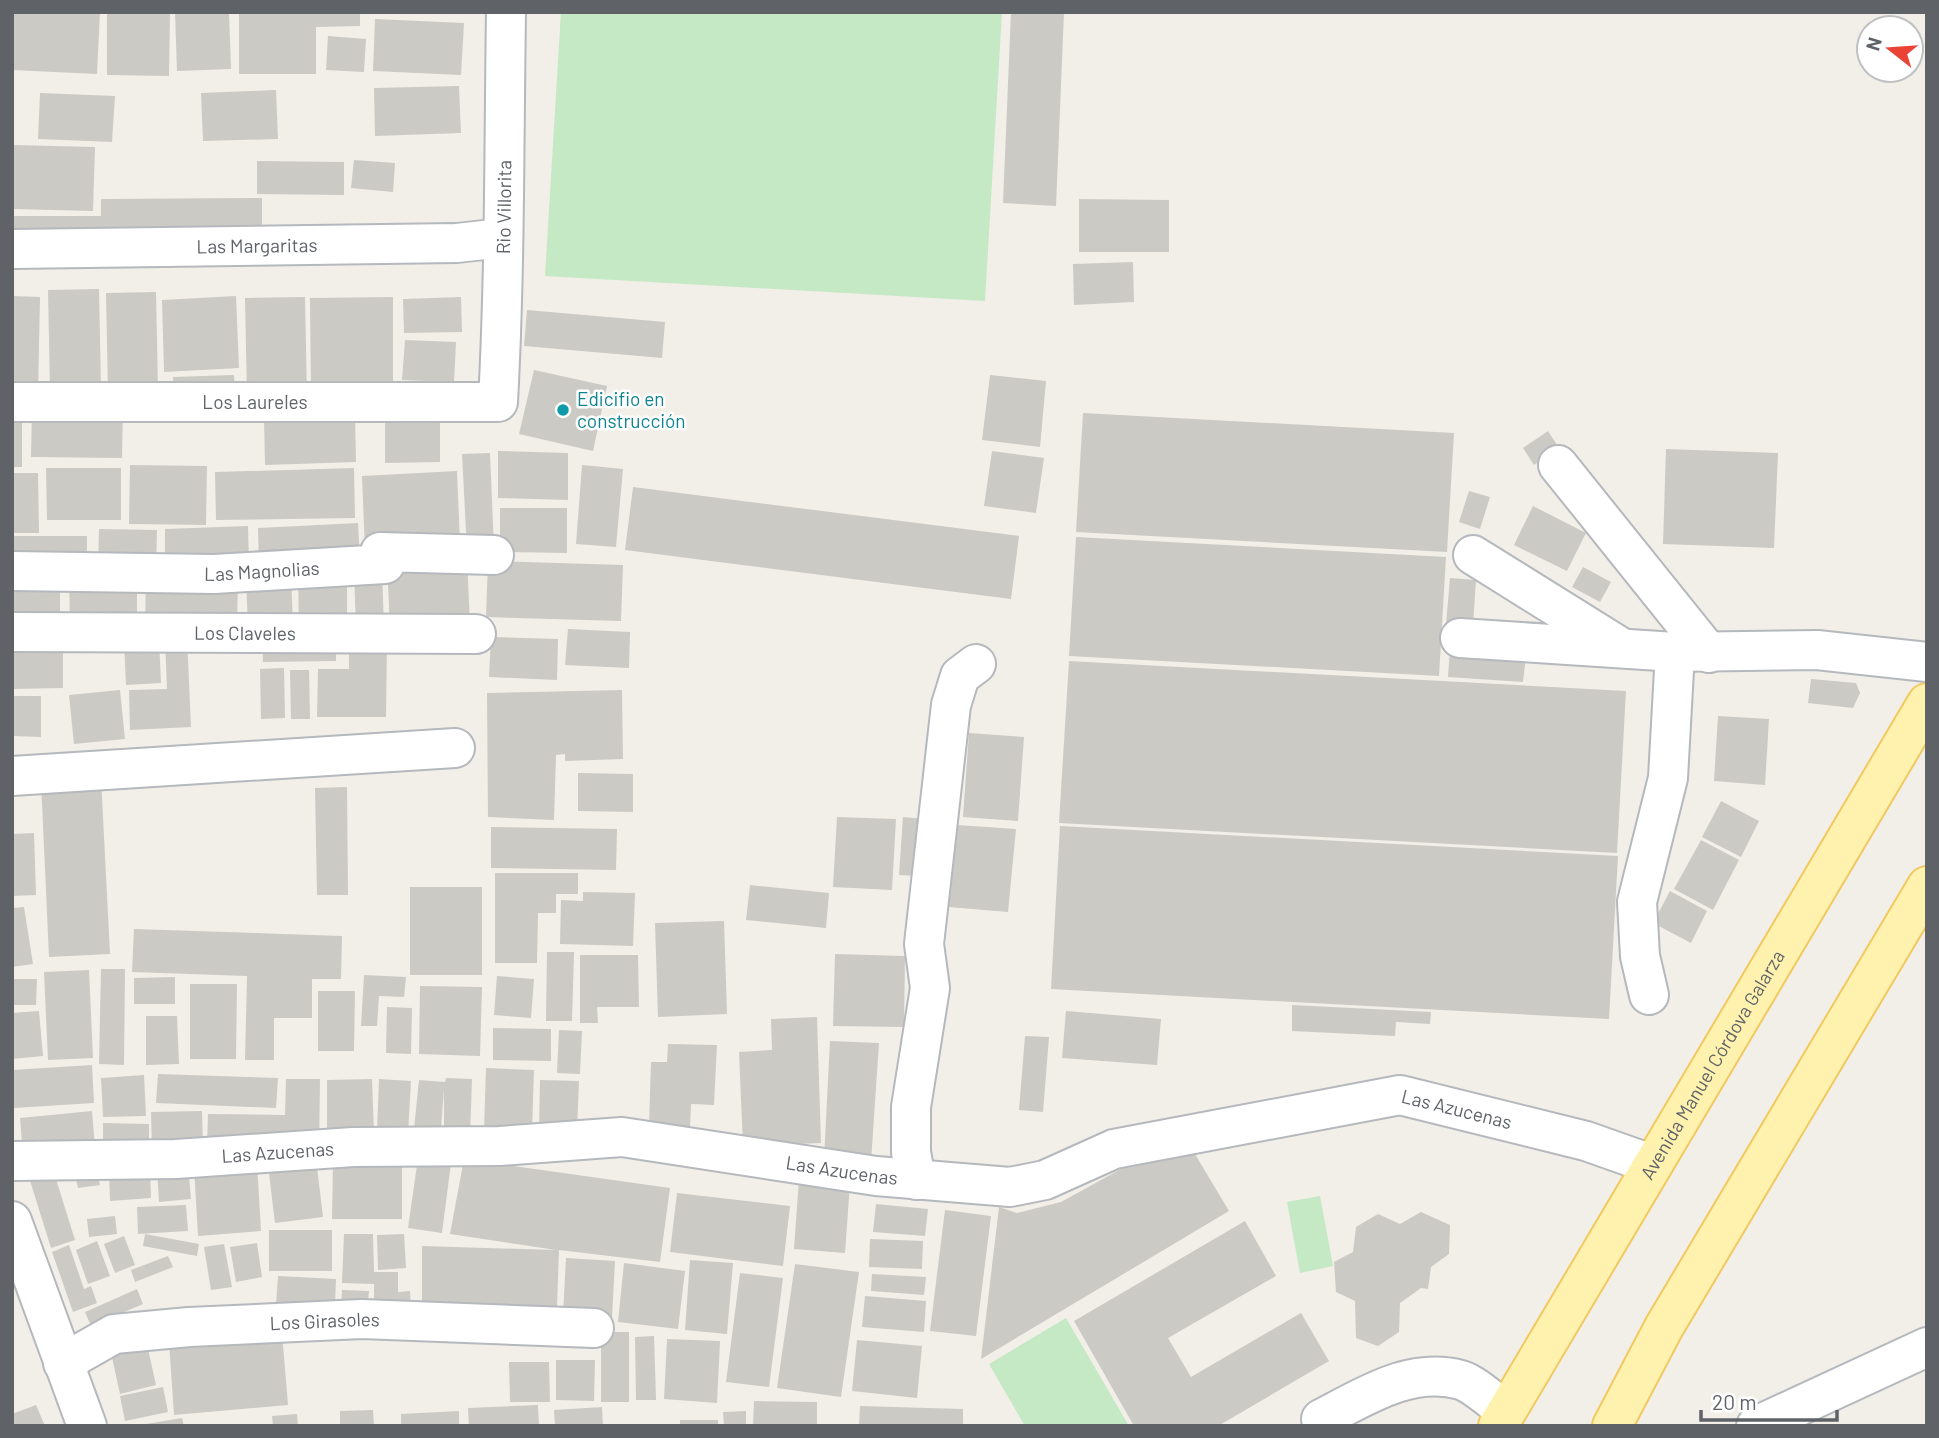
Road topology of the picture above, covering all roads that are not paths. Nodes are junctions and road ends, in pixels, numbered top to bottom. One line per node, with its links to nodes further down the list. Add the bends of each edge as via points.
1 (506, 12): 2 (street, Rio Villorita)
2 (502, 238): 3 (street, Las Margaritas, via 457,243); 5 (street, Rio Villorita, via 505,281)
3 (12, 249)
4 (12, 402): 5 (street, Los Laureles)
5 (498, 402)
6 (1558, 465): 14 (street)
7 (495, 555): 9 (street, Las Magnolias, via 380,552 384,564 214,574)
8 (1473, 555): 13 (street)
9 (12, 571)
10 (12, 632): 11 (street, Los Claveles)
11 (476, 634)
12 (1460, 638): 13 (street)
13 (1624, 649): 14 (street)
14 (1692, 652): 15 (street, via 1817,650); 21 (street, via 1668,778 1637,902 1640,956)
15 (1927, 662)
16 (976, 664): 24 (street, via 960,676 951,705 924,944 930,988 911,1107)
17 (1927, 703): 23 (main road, Avenida Manuel Córdova Galarza)
18 (454, 748): 19 (street)
19 (12, 776)
20 (1923, 899): 32 (main road, via 1664,1327)
21 (1649, 995)
22 (12, 1161): 24 (street, Las Azucenas, via 176,1159 622,1137)
23 (1651, 1164): 24 (street, Las Azucenas, via 1586,1141 1400,1095 1114,1149 1028,1184); 29 (main road, Avenida Manuel Córdova Galarza)
24 (916, 1180)
25 (12, 1221): 28 (street)
26 (594, 1328): 28 (street, Los Girasoles, via 362,1319 202,1326 114,1334)
27 (1927, 1347): 33 (street)
28 (63, 1363): 31 (street)
29 (1502, 1418): 30 (street, via 1462,1381 1432,1377 1392,1383)
30 (1321, 1419)
31 (87, 1426)
32 (1612, 1426)
33 (1756, 1426)

